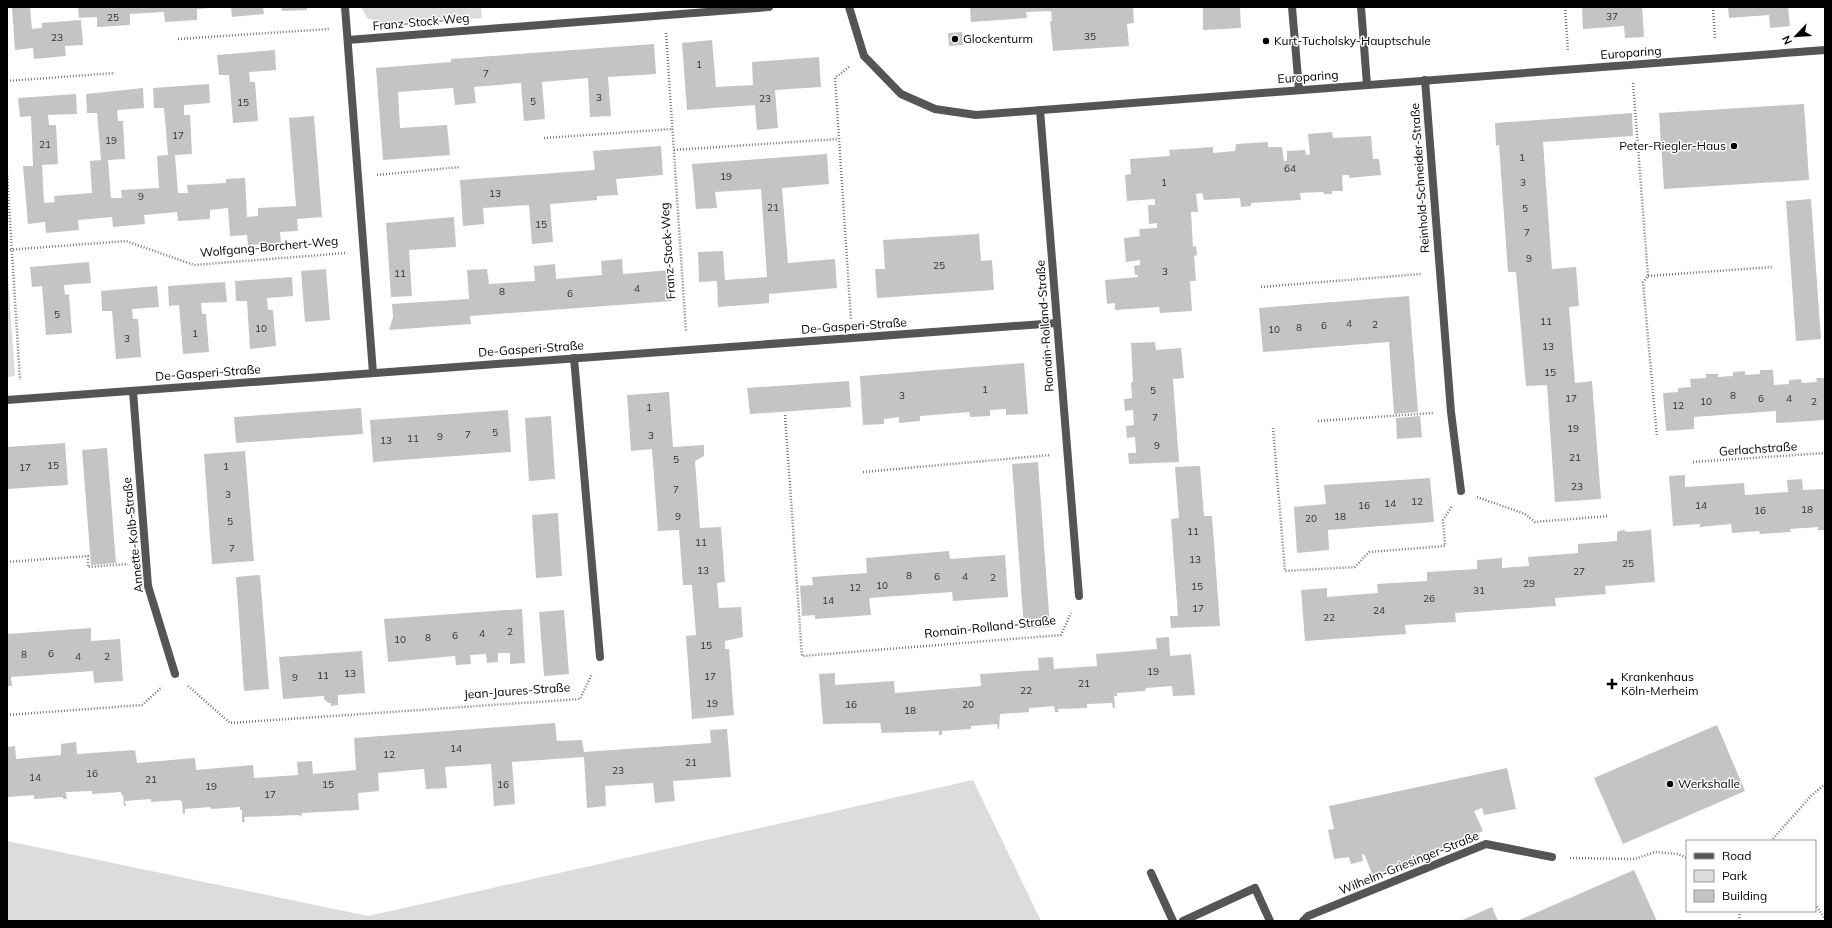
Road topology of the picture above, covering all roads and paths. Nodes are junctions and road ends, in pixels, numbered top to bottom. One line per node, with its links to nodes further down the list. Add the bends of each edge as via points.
1 (345, 7): 9 (street)
2 (769, 7): 8 (street, Franz-Stock-Weg)
3 (849, 7): 13 (street, Europaring)
4 (1292, 7): 21 (street)
5 (1361, 7): 20 (street)
6 (1565, 7): 16 (path)
7 (1713, 7): 14 (path)
8 (664, 15): 11 (street, Franz-Stock-Weg); 23 (path, Franz-Stock-Weg)
9 (347, 28): 10 (path); 11 (street)
10 (178, 39)
11 (348, 40): 29 (street)
12 (1825, 50): 14 (street, Europaring)
13 (864, 56): 22 (street, Europaring, via 901,94 935,109 976,115); 25 (path, via 835,78)
14 (1717, 58): 15 (street, Europaring)
15 (1631, 65): 16 (street, Europaring); 35 (path)
16 (1570, 70): 18 (street, Europaring)
17 (115, 73): 19 (path)
18 (1425, 80): 20 (street, Europaring); 34 (street, Reinhold-Schneider-Straße)
19 (7, 81)
20 (1367, 85): 21 (street, Europaring)
21 (1299, 90): 22 (street, Europaring)
22 (1040, 110): 37 (street, Romain-Rolland-Straße)
23 (673, 129): 24 (path); 26 (path, Franz-Stock-Weg)
24 (544, 138)
25 (838, 139): 26 (path); 38 (path)
26 (674, 150): 39 (path, Franz-Stock-Weg)
27 (460, 167): 29 (path)
28 (7, 173): 31 (path)
29 (359, 177): 32 (street)
30 (7, 250): 31 (path, Wolfgang-Borchert-Weg)
31 (12, 250): 32 (path, Wolfgang-Borchert-Weg, via 126,241 194,265); 43 (path)
32 (364, 252): 41 (street)
33 (1772, 267): 35 (path)
34 (1440, 273): 36 (path); 45 (street, Reinhold-Schneider-Straße)
35 (1648, 276): 49 (path, via 1643,282)
36 (1261, 288)
37 (1057, 323): 38 (street, De-Gasperi-Straße); 51 (street, Romain-Rolland-Straße)
38 (853, 338): 39 (street, De-Gasperi-Straße)
39 (687, 350): 40 (street, De-Gasperi-Straße)
40 (574, 358): 41 (street, De-Gasperi-Straße); 59 (street)
41 (373, 373): 42 (street, De-Gasperi-Straße)
42 (133, 391): 43 (street, De-Gasperi-Straße); 57 (street, Annette-Kolb-Straße)
43 (21, 399): 44 (street, De-Gasperi-Straße)
44 (7, 400)
45 (1451, 412): 47 (path); 54 (street, Reinhold-Schneider-Straße)
46 (785, 415): 58 (path, Romain-Rolland-Straße, via 802,656 1061,635)
47 (1318, 421)
48 (1274, 428): 54 (path, via 1285,571 1355,567 1369,552 1445,546 1443,520)
49 (1657, 437)
50 (1825, 453): 52 (path, Gerlachstraße)
51 (1067, 454): 53 (path); 58 (street, Romain-Rolland-Straße)
52 (1693, 462)
53 (863, 472)
54 (1461, 491): 55 (path, via 1525,514 1535,522)
55 (1609, 516)
56 (7, 562): 57 (path, via 88,556 88,567)
57 (145, 563): 60 (street, Annette-Kolb-Straße, via 148,586)
58 (1079, 596)
59 (600, 657): 60 (path, Jean-Jaures-Straße, via 580,699 230,723)
60 (175, 674): 61 (path, via 142,705)
61 (7, 715)
62 (1825, 784): 63 (path)
63 (1772, 840)
64 (1552, 857): 65 (path, via 1635,859 1655,852 1678,854); 72 (street, Wilhelm-Griesinger-Straße, via 1486,844 1308,916)
65 (1686, 858)
66 (1151, 873): 69 (street)
67 (1816, 906): 68 (path)
68 (1825, 919)
69 (1173, 921)
70 (1183, 921): 71 (street, via 1255,888)
71 (1270, 921)
72 (1303, 921)

